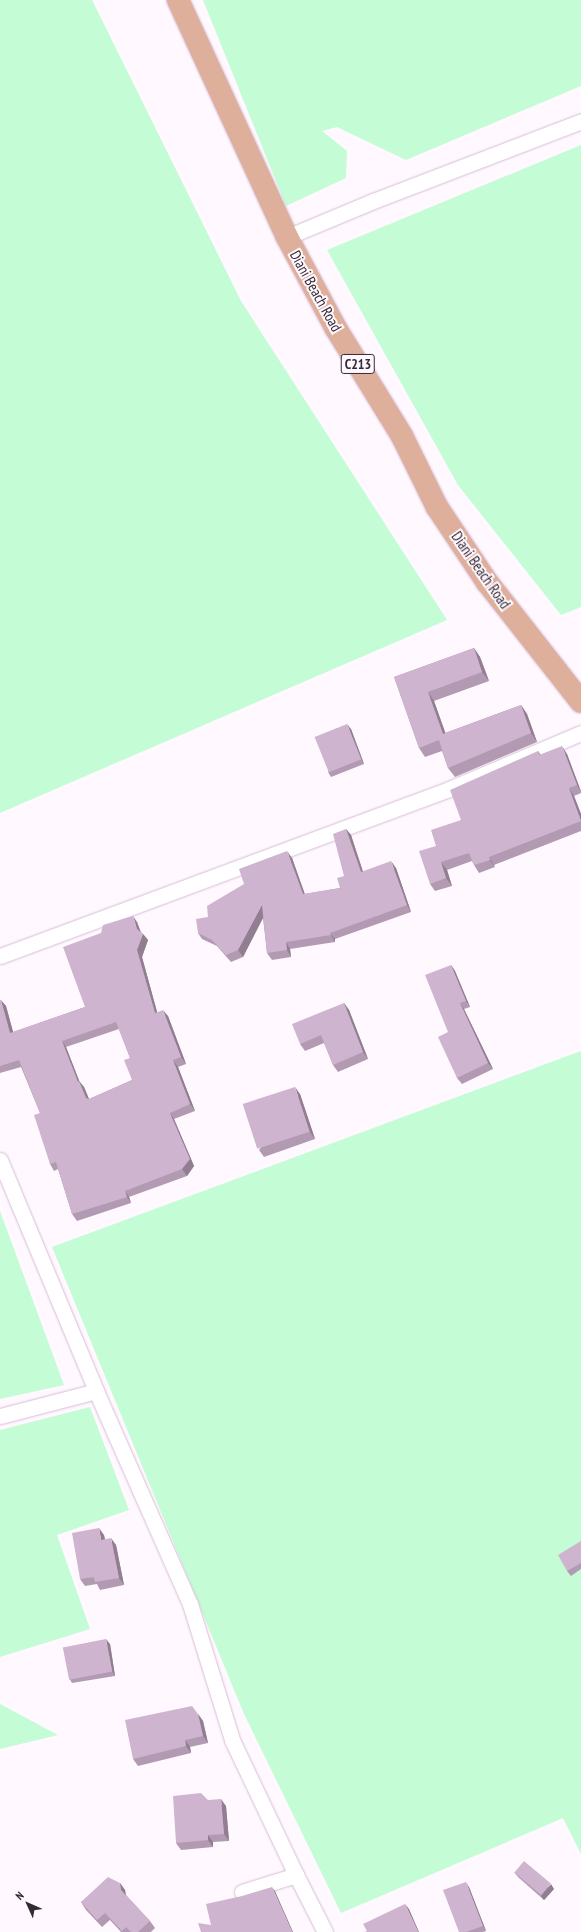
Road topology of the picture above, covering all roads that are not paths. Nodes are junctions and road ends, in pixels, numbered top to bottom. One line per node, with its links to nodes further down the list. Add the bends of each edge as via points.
1 (178, 0): 3 (main road, Diani Beach Road / C213)
2 (581, 121): 3 (street, via 373,201)
3 (287, 238): 4 (main road, Diani Beach Road / C213, via 336,327 402,436 437,507 487,582)
4 (581, 702)
5 (581, 733): 6 (street, via 449,789)
6 (0, 956)
7 (0, 1160): 8 (street)
8 (96, 1391): 9 (street); 10 (street, via 190,1604 232,1740)
9 (0, 1416)
10 (296, 1875): 11 (street); 12 (street)
11 (242, 1892)
12 (325, 1932)

